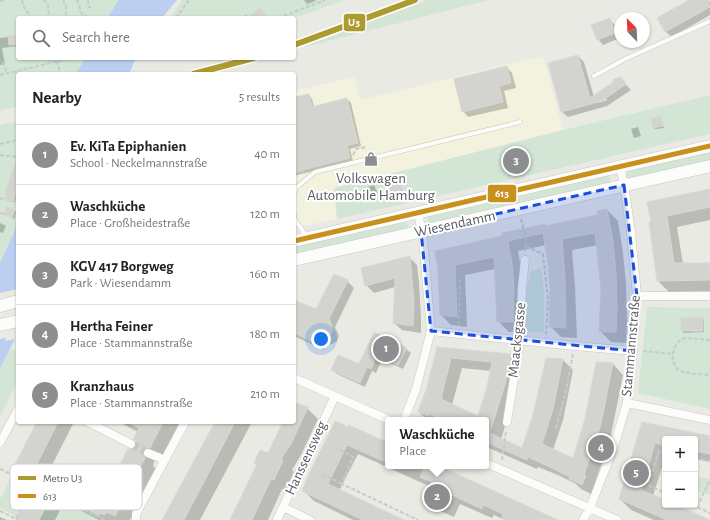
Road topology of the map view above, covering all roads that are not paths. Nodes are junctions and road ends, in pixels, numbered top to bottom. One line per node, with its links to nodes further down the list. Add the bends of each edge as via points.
1 (710, 21): 2 (lane, via 625,59)
2 (594, 76)
3 (520, 122): 8 (lane, via 315,172)
4 (710, 146): 5 (street, Wiesendamm)
5 (620, 166): 7 (street, Stammannstraße); 9 (street, Wiesendamm)
6 (710, 166): 7 (street, Wiesendamm)
7 (624, 185): 11 (street, Wiesendamm); 16 (street, Stammannstraße)
8 (296, 189)
9 (418, 212): 11 (street); 12 (street, Wiesendamm)
10 (296, 222): 12 (lane)
11 (421, 231): 14 (street, Wiesendamm); 22 (street)
12 (308, 238): 13 (street, Wiesendamm)
13 (296, 241)
14 (296, 260)
15 (525, 260): 23 (street, Maacksgasse)
16 (637, 296): 17 (street); 24 (street, Stammannstraße)
17 (710, 296)
18 (16, 302): 19 (street)
19 (0, 306)
20 (16, 321): 21 (street)
21 (0, 325)
22 (431, 331): 23 (street); 29 (street, via 416,389)
23 (520, 340): 24 (street); 32 (street, Maacksgasse)
24 (633, 351): 27 (street, Stammannstraße)
25 (296, 379): 26 (street)
26 (335, 396): 30 (street); 41 (street, Hanssensweg)
27 (627, 403): 31 (street); 42 (street, Stammannstraße, via 613,449)
28 (16, 413): 35 (street)
29 (405, 417)
30 (385, 418)
31 (710, 420)
32 (507, 422)
33 (92, 424): 36 (street)
34 (184, 424): 38 (street)
35 (0, 443)
36 (131, 444)
37 (148, 453): 38 (street)
38 (164, 460): 40 (street)
39 (489, 464): 42 (street)
40 (142, 502)
41 (283, 507): 45 (street, Hanssensweg); 46 (street)
42 (590, 508): 47 (street, Stammannstraße); 48 (street)
43 (138, 510): 44 (street)
44 (136, 520)
45 (277, 520)
46 (310, 520)
47 (583, 520)
48 (617, 520)

